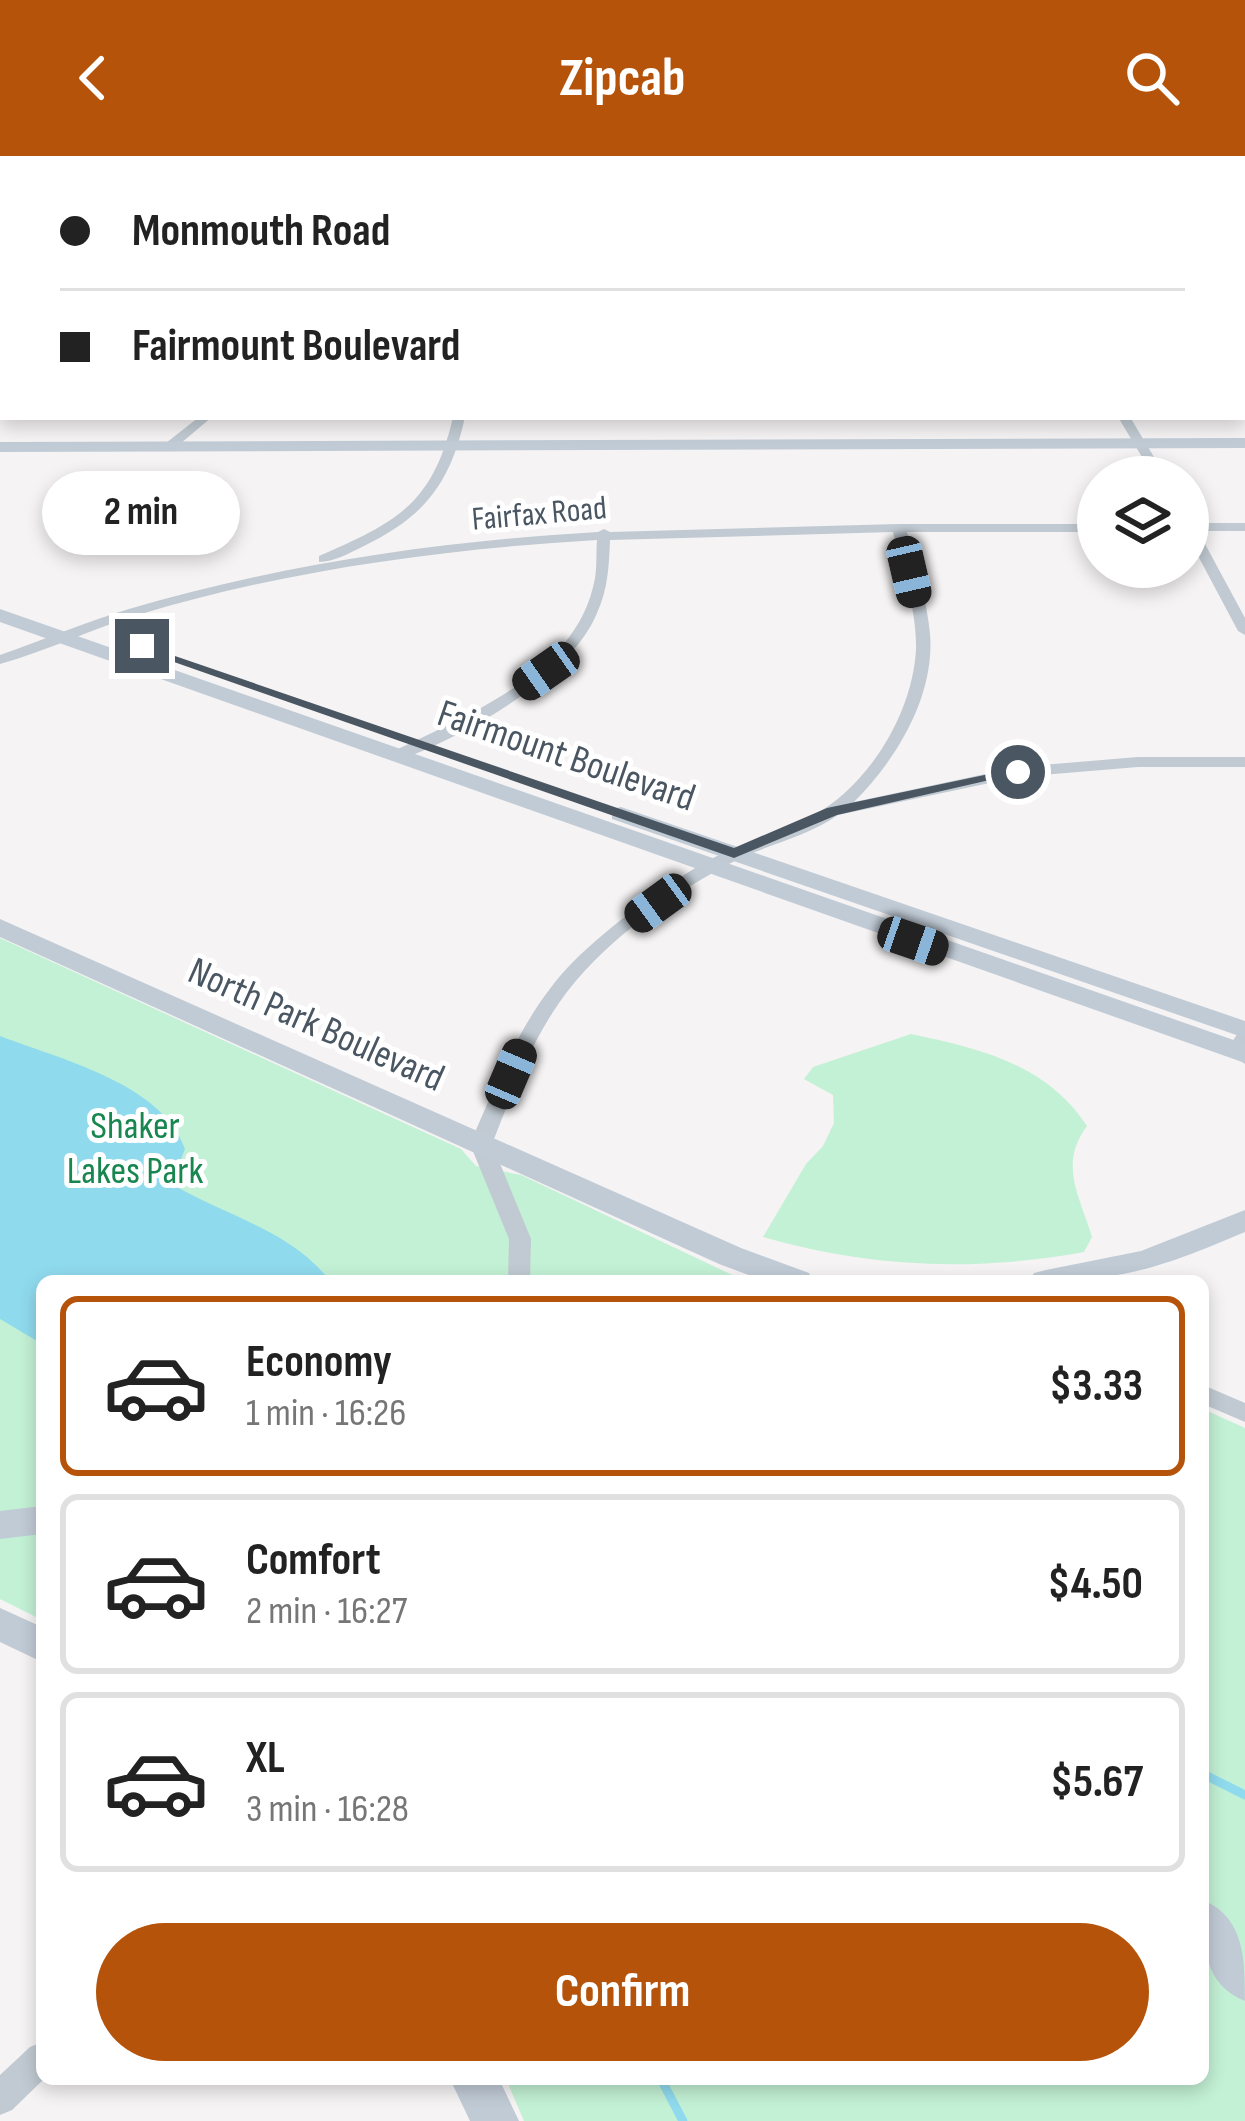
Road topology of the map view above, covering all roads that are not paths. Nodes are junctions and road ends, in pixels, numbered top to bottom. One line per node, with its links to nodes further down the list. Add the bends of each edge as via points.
1 (202, 420): 6 (street)
2 (459, 420): 7 (street)
3 (1126, 420): 4 (street)
4 (1139, 443): 5 (main road); 7 (main road); 9 (street)
5 (1245, 443)
6 (170, 446): 7 (main road); 8 (main road)
7 (455, 446): 15 (street, via 424,501)
8 (0, 447)
9 (1147, 456)
10 (1209, 526): 12 (street)
11 (1077, 527): 13 (street, Fairfax Road)
12 (1245, 527)
13 (899, 528): 14 (street, Fairfax Road); 28 (street, via 923,660 902,729)
14 (604, 533): 16 (street, Fairfax Road); 25 (street, via 599,602 583,634 498,705)
15 (344, 550): 16 (street); 18 (street)
16 (365, 560): 18 (street, Fairfax Road)
17 (1209, 564): 22 (street)
18 (284, 574): 21 (street, Fairfax Road)
19 (0, 597): 21 (main road, Fairmount Boulevard)
20 (0, 615): 23 (main road, Fairmount Boulevard)
21 (89, 628): 23 (street, Fairfax Road); 25 (main road, Fairmount Boulevard)
22 (1245, 631)
23 (62, 637): 24 (street, Fairfax Road); 26 (main road, Fairmount Boulevard)
24 (0, 660)
25 (420, 743): 26 (street); 29 (main road, Fairmount Boulevard)
26 (396, 756): 30 (main road, Fairmount Boulevard)
27 (1245, 762): 28 (street, via 1018,772)
28 (833, 812): 29 (street)
29 (734, 854): 30 (street); 32 (main road, Fairmount Boulevard)
30 (710, 868): 32 (main road, Fairmount Boulevard); 33 (street, via 580,966 526,1040)
31 (0, 927): 33 (main road, North Park Boulevard)
32 (1243, 1046)
33 (481, 1144): 35 (street, via 520,1239); 36 (main road, North Park Boulevard)
34 (1245, 1220): 37 (main road, via 1148,1260)
35 (519, 1275)
36 (781, 1275)
37 (1075, 1275)
38 (1209, 1397): 39 (street)
39 (1245, 1413)
40 (36, 1521): 41 (main road)
41 (0, 1525)
42 (0, 1624): 43 (main road)
43 (36, 1643)
44 (1209, 1929): 45 (main road)
45 (1245, 1979)
46 (36, 2064): 48 (street)
47 (477, 2085): 49 (main road)
48 (0, 2098)
49 (495, 2121)

